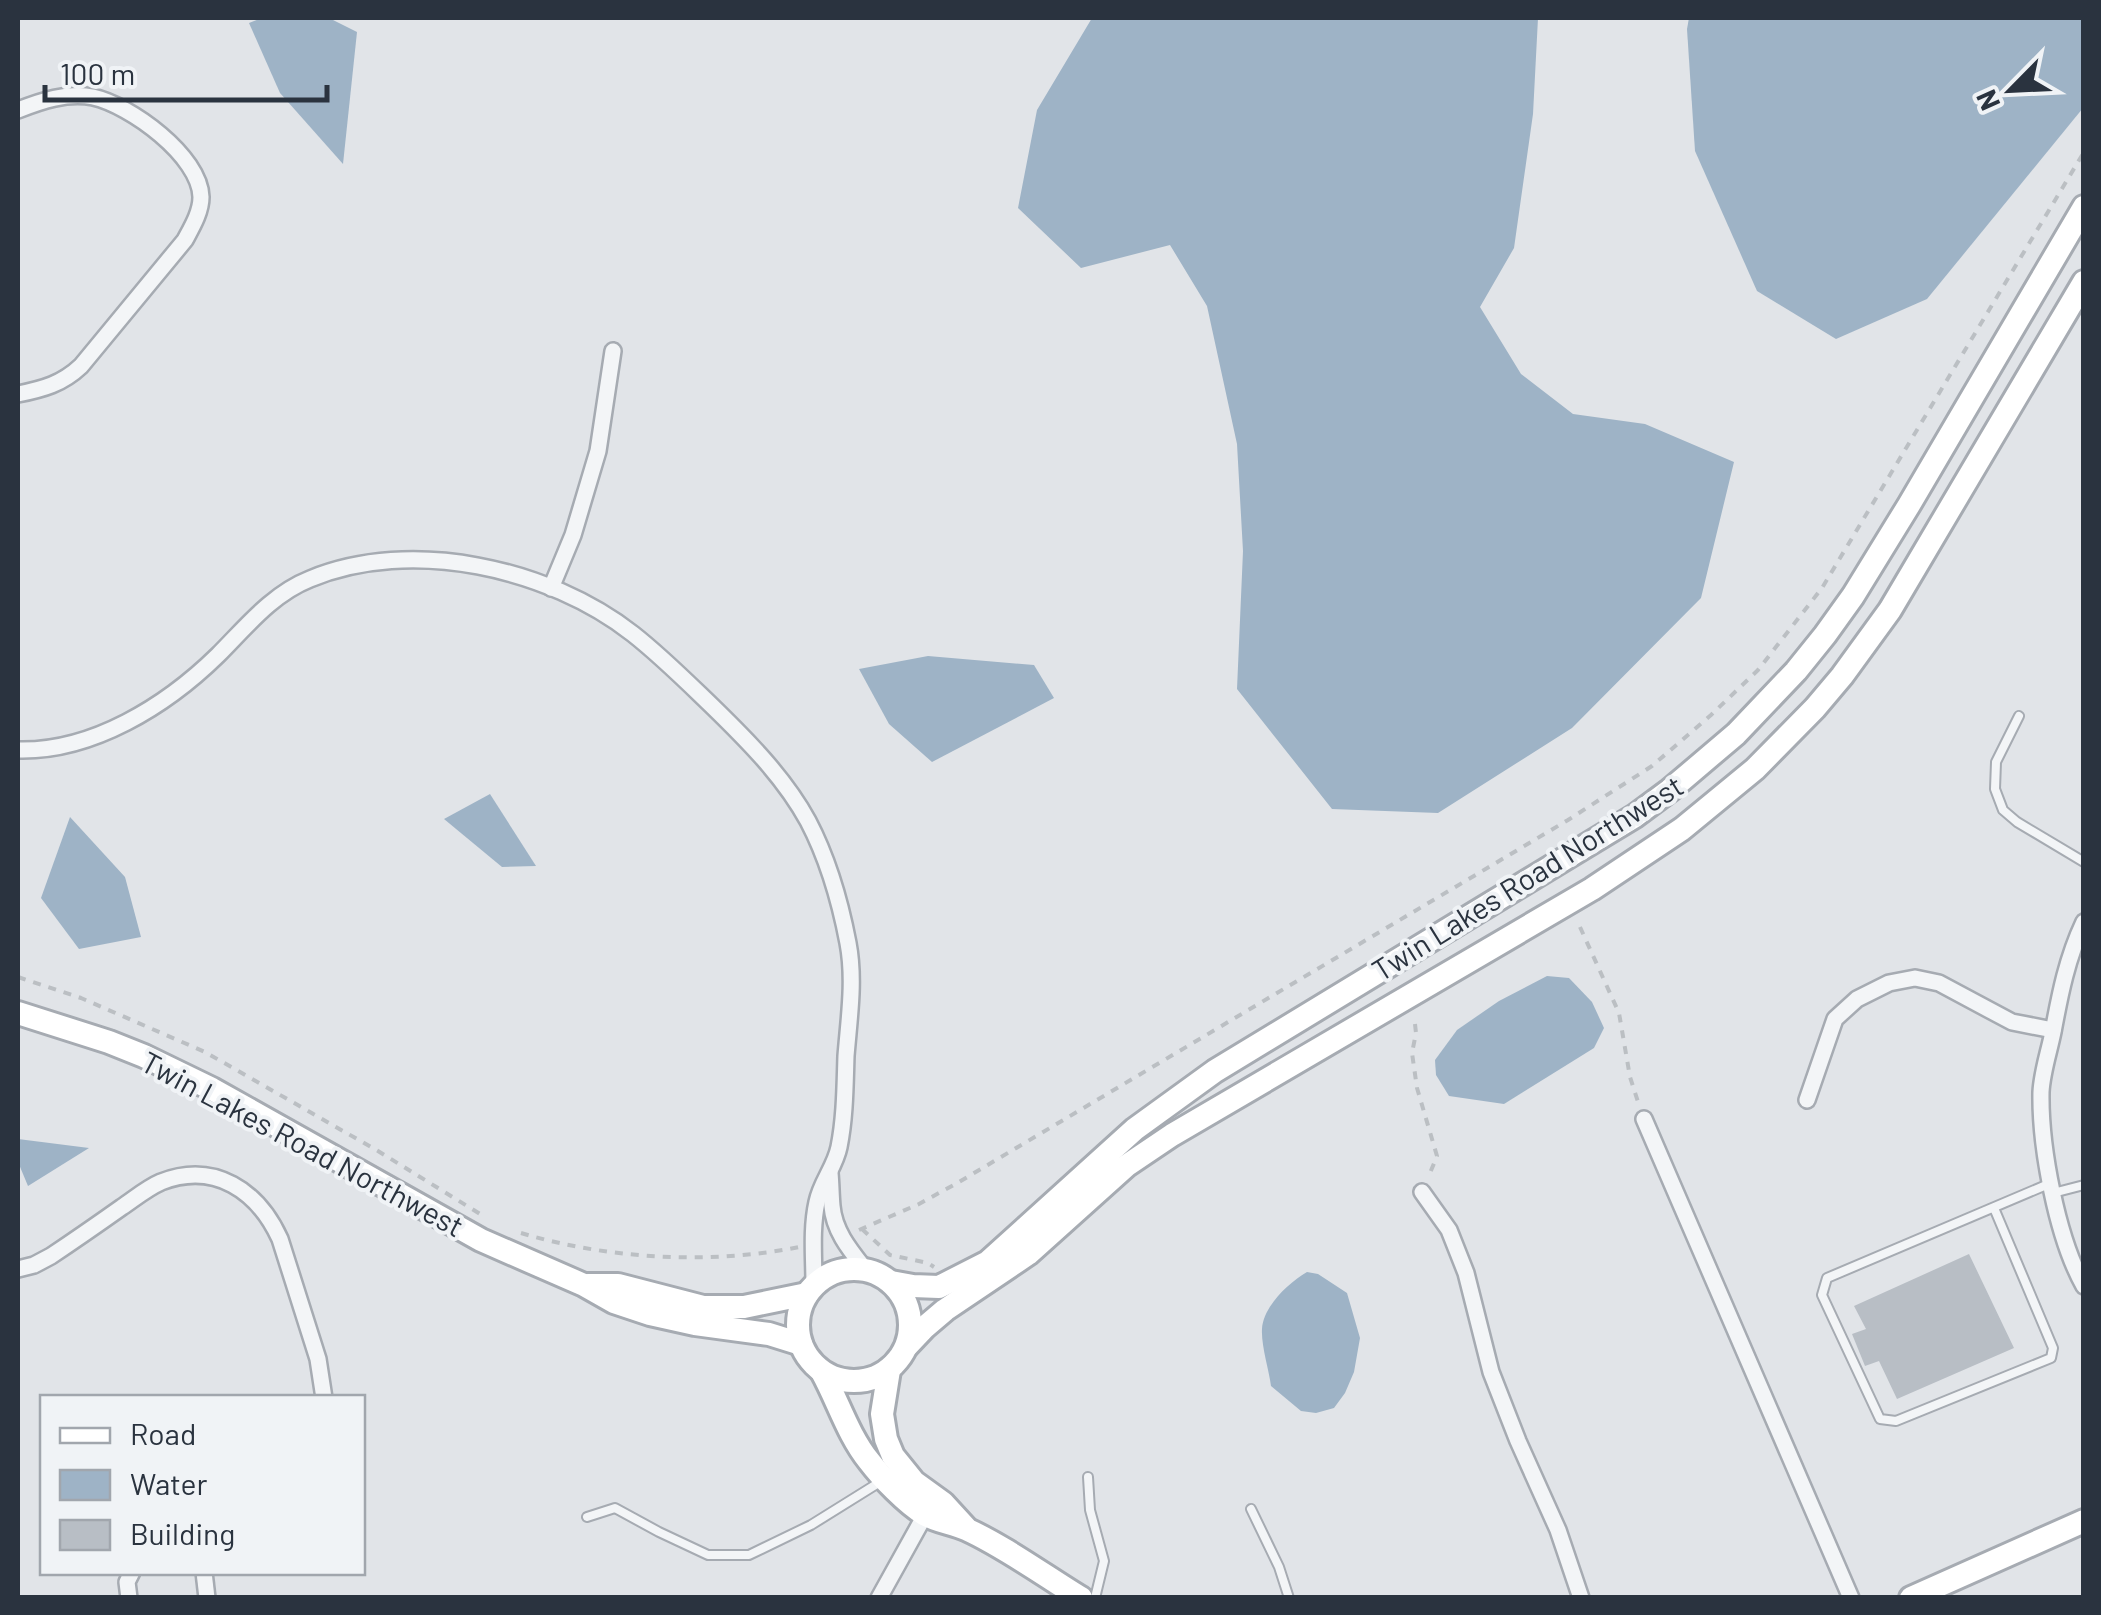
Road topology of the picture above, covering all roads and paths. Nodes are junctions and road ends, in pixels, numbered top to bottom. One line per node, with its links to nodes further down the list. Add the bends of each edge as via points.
1 (18, 110): 6 (street, via 70,96 114,105 180,151 202,200 186,240 96,350 68,379)
2 (2084, 152): 26 (path, via 1822,588 1758,670 1711,715 1652,766 1483,872 960,1182)
3 (2084, 207): 30 (main road, Twin Lakes Road Northwest, via 1853,596 1767,704 1725,744 1634,816 1215,1070 1135,1129 988,1262 939,1287)
4 (2084, 282): 35 (main road, Twin Lakes Road Northwest, via 1890,610 1842,676 1755,769 1682,829 1592,889 1126,1166 1028,1254 945,1310)
5 (613, 351): 7 (street, via 598,451)
6 (18, 394)
7 (550, 588): 9 (street, via 428,560 376,561 326,573 270,603 154,706 73,744); 19 (street, via 632,632 680,674 793,796 822,850 849,945 851,977 842,1128)
8 (2019, 716): 10 (lane, via 1996,762 2003,810)
9 (18, 750)
10 (2084, 862)
11 (2084, 922): 16 (street)
12 (1580, 928): 18 (path, via 1618,1012)
13 (18, 977): 24 (path, via 205,1052)
14 (18, 1014): 31 (main road, Twin Lakes Road Northwest, via 144,1056 481,1240)
15 (1415, 1024): 22 (path, via 1414,1070 1436,1156)
16 (2054, 1030): 17 (street, via 2012,1022 1940,983 1889,983 1835,1019); 21 (street, via 2042,1088)
17 (1807, 1100)
18 (1644, 1119): 51 (street)
19 (830, 1173): 26 (street); 33 (street, via 813,1222)
20 (2084, 1185): 21 (lane)
21 (2052, 1188): 23 (lane); 32 (street)
22 (1422, 1192): 50 (street, via 1455,1244 1492,1372)
23 (1994, 1208): 23 (lane, via 1827,1278 1822,1295 1880,1419 1896,1421 2051,1358 2053,1348)
24 (489, 1219)
25 (509, 1230): 27 (path, via 640,1255 694,1258)
26 (840, 1236): 29 (street)
27 (808, 1245)
28 (18, 1268): 38 (street, via 51,1256 156,1184 189,1175 227,1181 260,1204 276,1230)
29 (865, 1270): 30 (main road); 33 (main road, via 829,1274)
30 (891, 1282): 35 (main road, via 909,1312)
31 (584, 1285): 33 (main road, Twin Lakes Road Northwest, via 618,1285 703,1307 744,1307); 34 (main road, Twin Lakes Road Northwest, via 650,1314)
32 (2084, 1286)
33 (810, 1290): 34 (main road, via 800,1310)
34 (801, 1344): 37 (main road)
35 (907, 1346): 36 (main road)
36 (889, 1370): 37 (main road, via 856,1382); 45 (main road, via 882,1414 892,1456)
37 (822, 1372): 40 (main road, via 850,1432)
38 (324, 1395)
39 (1088, 1477): 48 (lane, via 1104,1560)
40 (884, 1479): 42 (main road); 43 (lane, via 749,1554 708,1555 615,1508)
41 (1251, 1508): 49 (lane)
42 (925, 1515): 45 (main road); 46 (street)
43 (587, 1517)
44 (2084, 1521): 52 (main road)
45 (968, 1529): 47 (main road)
46 (879, 1598)
47 (1081, 1598)
48 (1095, 1598)
49 (1289, 1598)
50 (1581, 1598)
51 (1851, 1598)
52 (1912, 1598)

